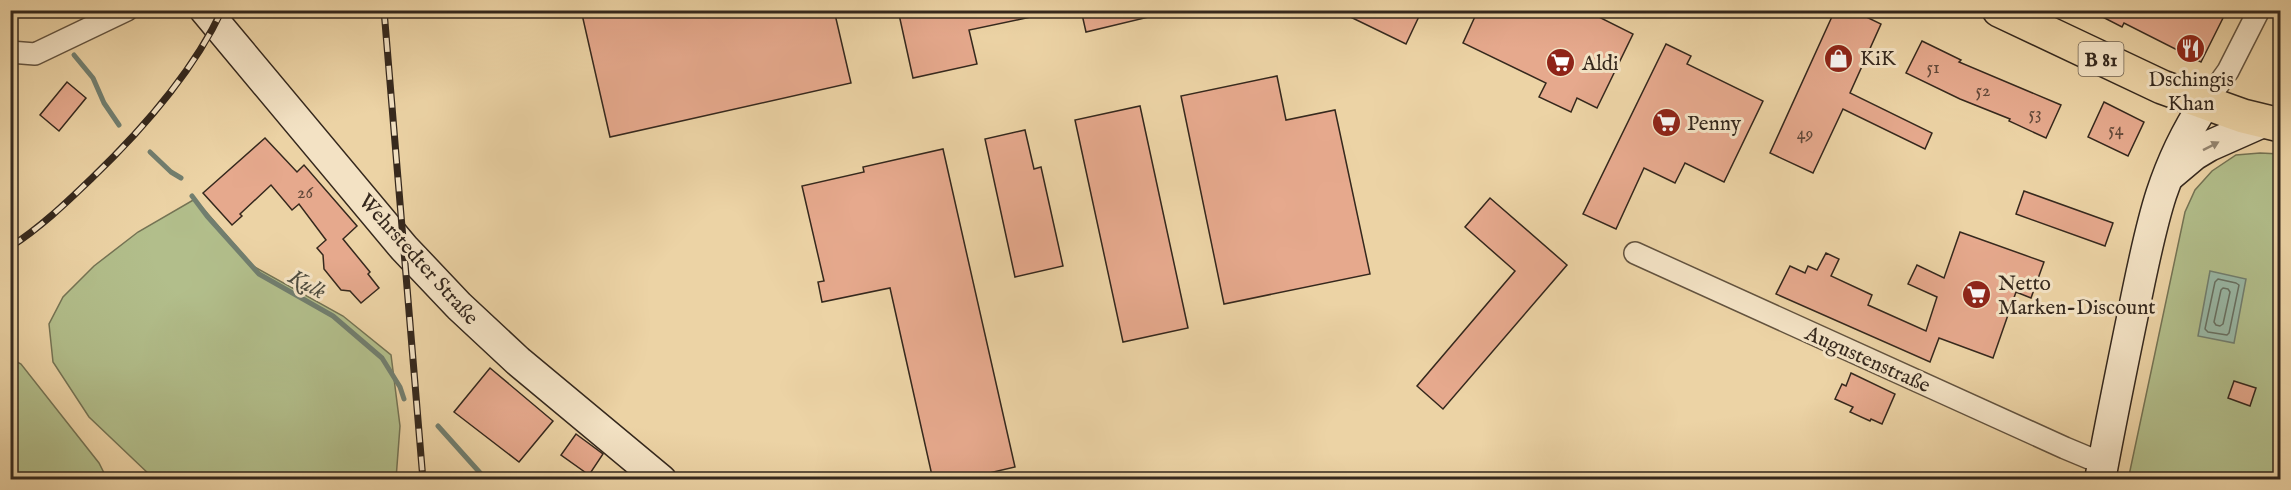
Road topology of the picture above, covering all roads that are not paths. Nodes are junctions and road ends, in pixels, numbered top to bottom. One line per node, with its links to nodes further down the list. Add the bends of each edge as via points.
1 (127, 10): 5 (street, via 35,54)
2 (205, 10): 11 (street, Wehrstedter Straße, via 404,248 459,306 518,361)
3 (1999, 10): 6 (main road, B 81, via 2149,82)
4 (2259, 10): 6 (street, via 2226,74)
5 (10, 52)
6 (2205, 103): 7 (main road, B 81); 8 (street, via 2187,130)
7 (2272, 123): 8 (street, one-way to 7, via 2194,155 2229,136)
8 (2164, 180): 10 (street)
9 (1635, 253): 10 (street, Augustenstraße, via 2088,458)
10 (2102, 471)
11 (661, 480)

